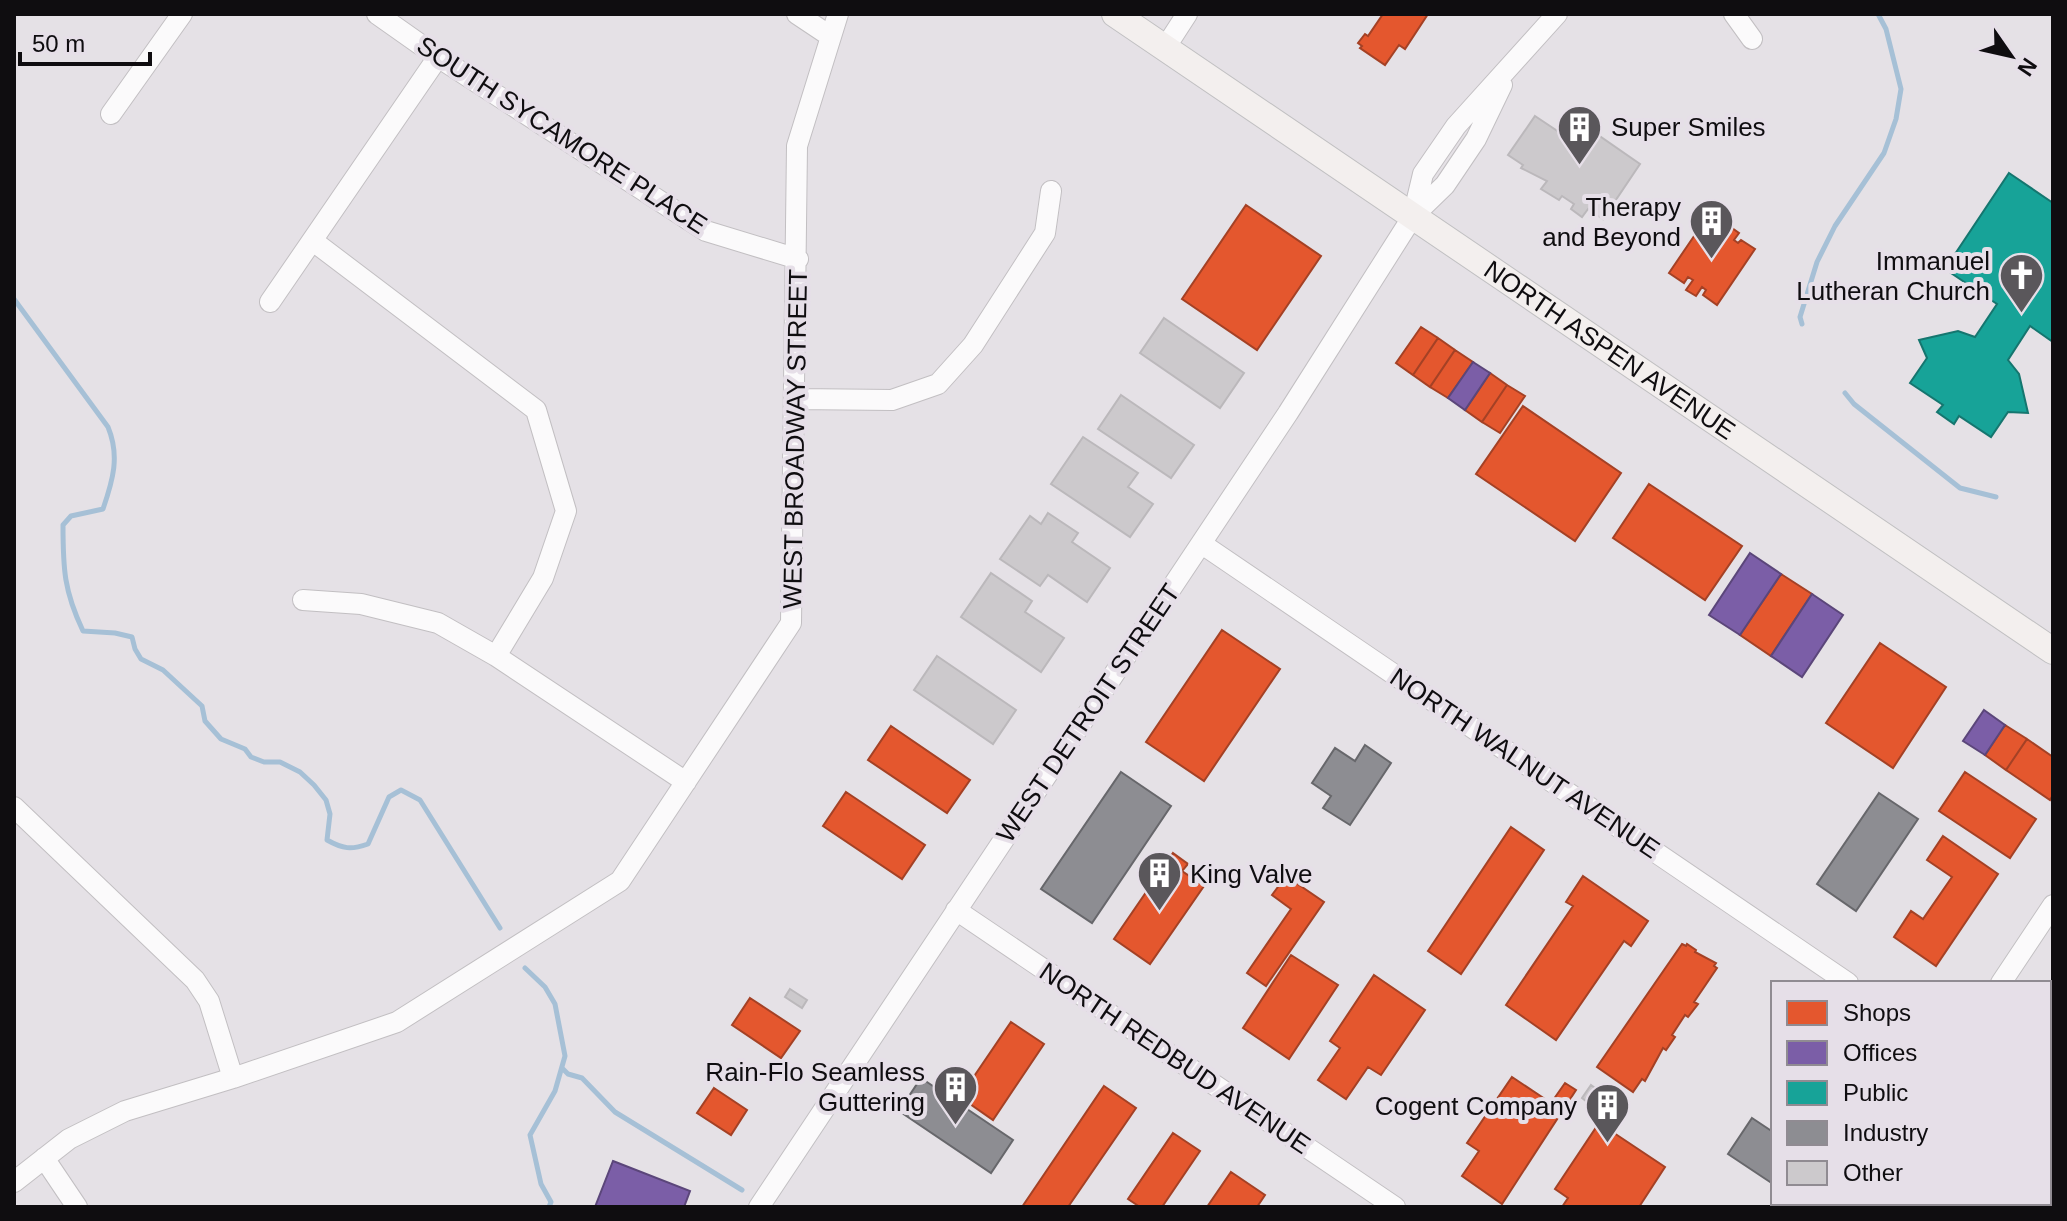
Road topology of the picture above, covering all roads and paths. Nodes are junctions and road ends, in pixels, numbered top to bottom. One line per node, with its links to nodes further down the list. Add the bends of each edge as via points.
1 (182, 14): 14 (street)
2 (377, 14): 13 (street, SOUTH SYCAMORE PLACE)
3 (797, 14): 10 (street)
4 (838, 14): 10 (street, WEST BROADWAY STREET)
5 (849, 14): 10 (street, WEST BROADWAY STREET)
6 (1115, 14): 12 (main road, NORTH ASPEN AVENUE)
7 (1187, 14): 12 (street)
8 (1557, 14): 16 (street, WEST DETROIT STREET, via 1513,62 1476,139 1445,185)
9 (1734, 14): 11 (street)
10 (830, 36): 18 (street, WEST BROADWAY STREET, via 797,146)
11 (1752, 39)
12 (1165, 48): 16 (main road, NORTH ASPEN AVENUE)
13 (438, 57): 17 (street); 18 (street, SOUTH SYCAMORE PLACE, via 706,231)
14 (111, 114)
15 (1051, 191): 20 (street, via 1045,233 973,345 938,384 892,400)
16 (1413, 216): 21 (street, WEST DETROIT STREET); 23 (main road, NORTH ASPEN AVENUE)
17 (313, 241): 19 (street); 24 (street, via 536,410 566,511 543,578)
18 (798, 259): 20 (street, WEST BROADWAY STREET)
19 (270, 302)
20 (796, 399): 25 (street, WEST BROADWAY STREET, via 791,623)
21 (1202, 544): 28 (street, WEST DETROIT STREET); 29 (street, NORTH WALNUT AVENUE)
22 (303, 600): 24 (street, via 361,604 438,623)
23 (2053, 651)
24 (496, 656): 25 (street)
25 (686, 782): 31 (street, WEST BROADWAY STREET, via 620,881 397,1022)
26 (14, 807): 31 (street, via 195,980 218,1023)
27 (2053, 905): 30 (street)
28 (956, 910): 35 (street, WEST DETROIT STREET); 36 (street, NORTH REDBUD AVENUE)
29 (1845, 981)
30 (2002, 981)
31 (233, 1078): 32 (street, WEST BROADWAY STREET, via 125,1111)
32 (44, 1158): 33 (street, WEST BROADWAY STREET); 34 (street)
33 (14, 1182)
34 (77, 1207)
35 (759, 1207)
36 (1395, 1207)

